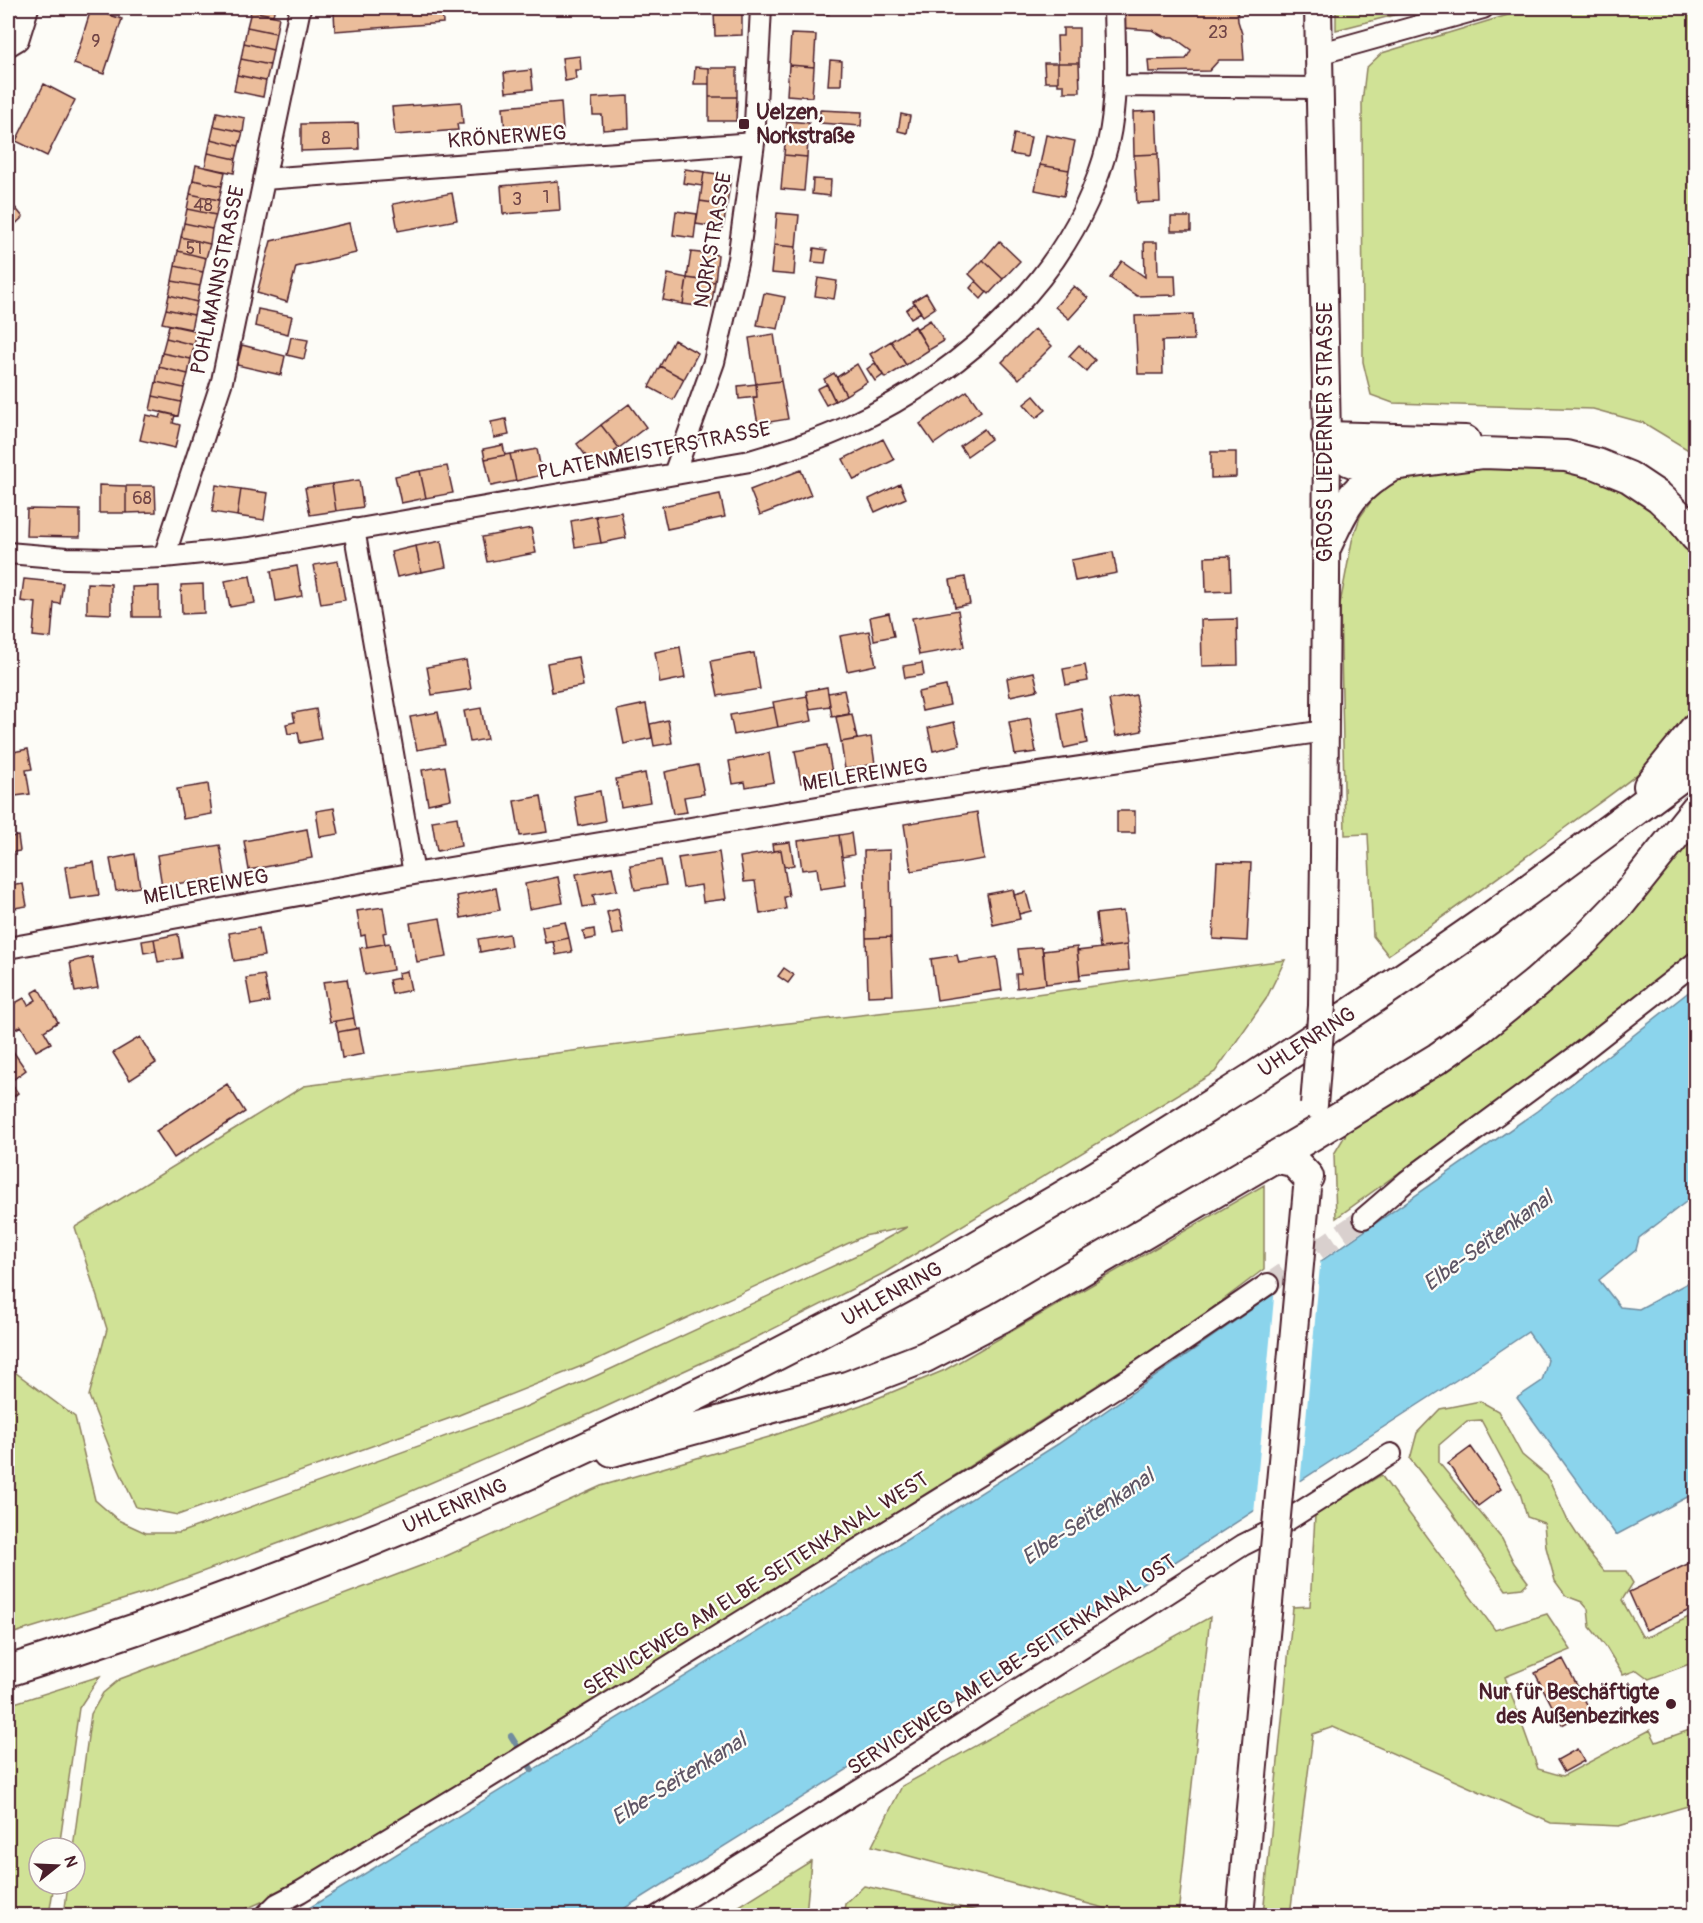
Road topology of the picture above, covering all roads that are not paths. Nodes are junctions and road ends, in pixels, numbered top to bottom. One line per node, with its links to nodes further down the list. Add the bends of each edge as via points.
1 (28, 8): 7 (street, via 18,40)
2 (300, 8): 12 (street, POHLMANNSTRASSE)
3 (760, 8): 11 (street, NORKSTRASSE)
4 (1114, 8): 9 (street, PLATENMEISTERSTRASSE)
5 (1318, 8): 8 (main road, GROSS LIEDERNER STRASSE)
6 (1483, 8): 8 (street)
7 (8, 46)
8 (1318, 54): 10 (main road, GROSS LIEDERNER STRASSE)
9 (1115, 86): 10 (street); 15 (street, PLATENMEISTERSTRASSE, via 1108,141 1080,220 1039,280 971,348 910,393 827,435 750,461)
10 (1319, 88): 13 (main road, GROSS LIEDERNER STRASSE)
11 (754, 143): 12 (street, KRÖNERWEG); 15 (street, NORKSTRASSE, via 738,259 714,362)
12 (264, 178): 21 (street, POHLMANNSTRASSE, via 222,381)
13 (1328, 437): 14 (highway, via 1350,461 1363,466); 16 (highway, via 1511,441 1568,447 1623,461 1668,484); 19 (main road, GROSS LIEDERNER STRASSE)
14 (1393, 465): 18 (highway, via 1482,453 1566,456 1629,477 1659,496); 19 (highway, via 1353,495)
15 (674, 474): 17 (street, PLATENMEISTERSTRASSE)
16 (1695, 505)
17 (354, 529): 21 (street, PLATENMEISTERSTRASSE, via 250,548); 27 (street)
18 (1695, 537)
19 (1327, 544): 23 (main road, GROSS LIEDERNER STRASSE)
20 (8, 553): 21 (street, PLATENMEISTERSTRASSE, via 67,558)
21 (164, 557)
22 (1695, 728): 26 (highway)
23 (1325, 731): 27 (street, MEILEREIWEG, via 878,797); 30 (main road, GROSS LIEDERNER STRASSE, bridge, via 1322,1006)
24 (1695, 765): 26 (highway, UHLENRING)
25 (1695, 809): 30 (highway, via 1620,904 1535,984 1438,1058)
26 (1621, 820): 36 (highway, UHLENRING, via 1407,976 1101,1174 782,1353)
27 (414, 874): 28 (street, MEILEREIWEG)
28 (8, 948)
29 (1695, 962): 33 (street)
30 (1312, 1135): 31 (highway); 32 (main road, GROSS LIEDERNER STRASSE)
31 (1274, 1157): 32 (highway, via 1293,1161); 36 (highway, via 1000,1318 925,1357 847,1387)
32 (1307, 1183): 40 (main road, GROSS LIEDERNER STRASSE, bridge)
33 (1364, 1218)
34 (1268, 1284): 38 (street, SERVICEWEG AM ELBE-SEITENKANAL WEST, via 1021,1448 277,1904)
35 (1391, 1454): 39 (street, SERVICEWEG AM ELBE-SEITENKANAL OST)
36 (544, 1467): 37 (highway, UHLENRING, via 294,1572 156,1623)
37 (8, 1671)
38 (265, 1916)
39 (658, 1916)
40 (1240, 1916)

